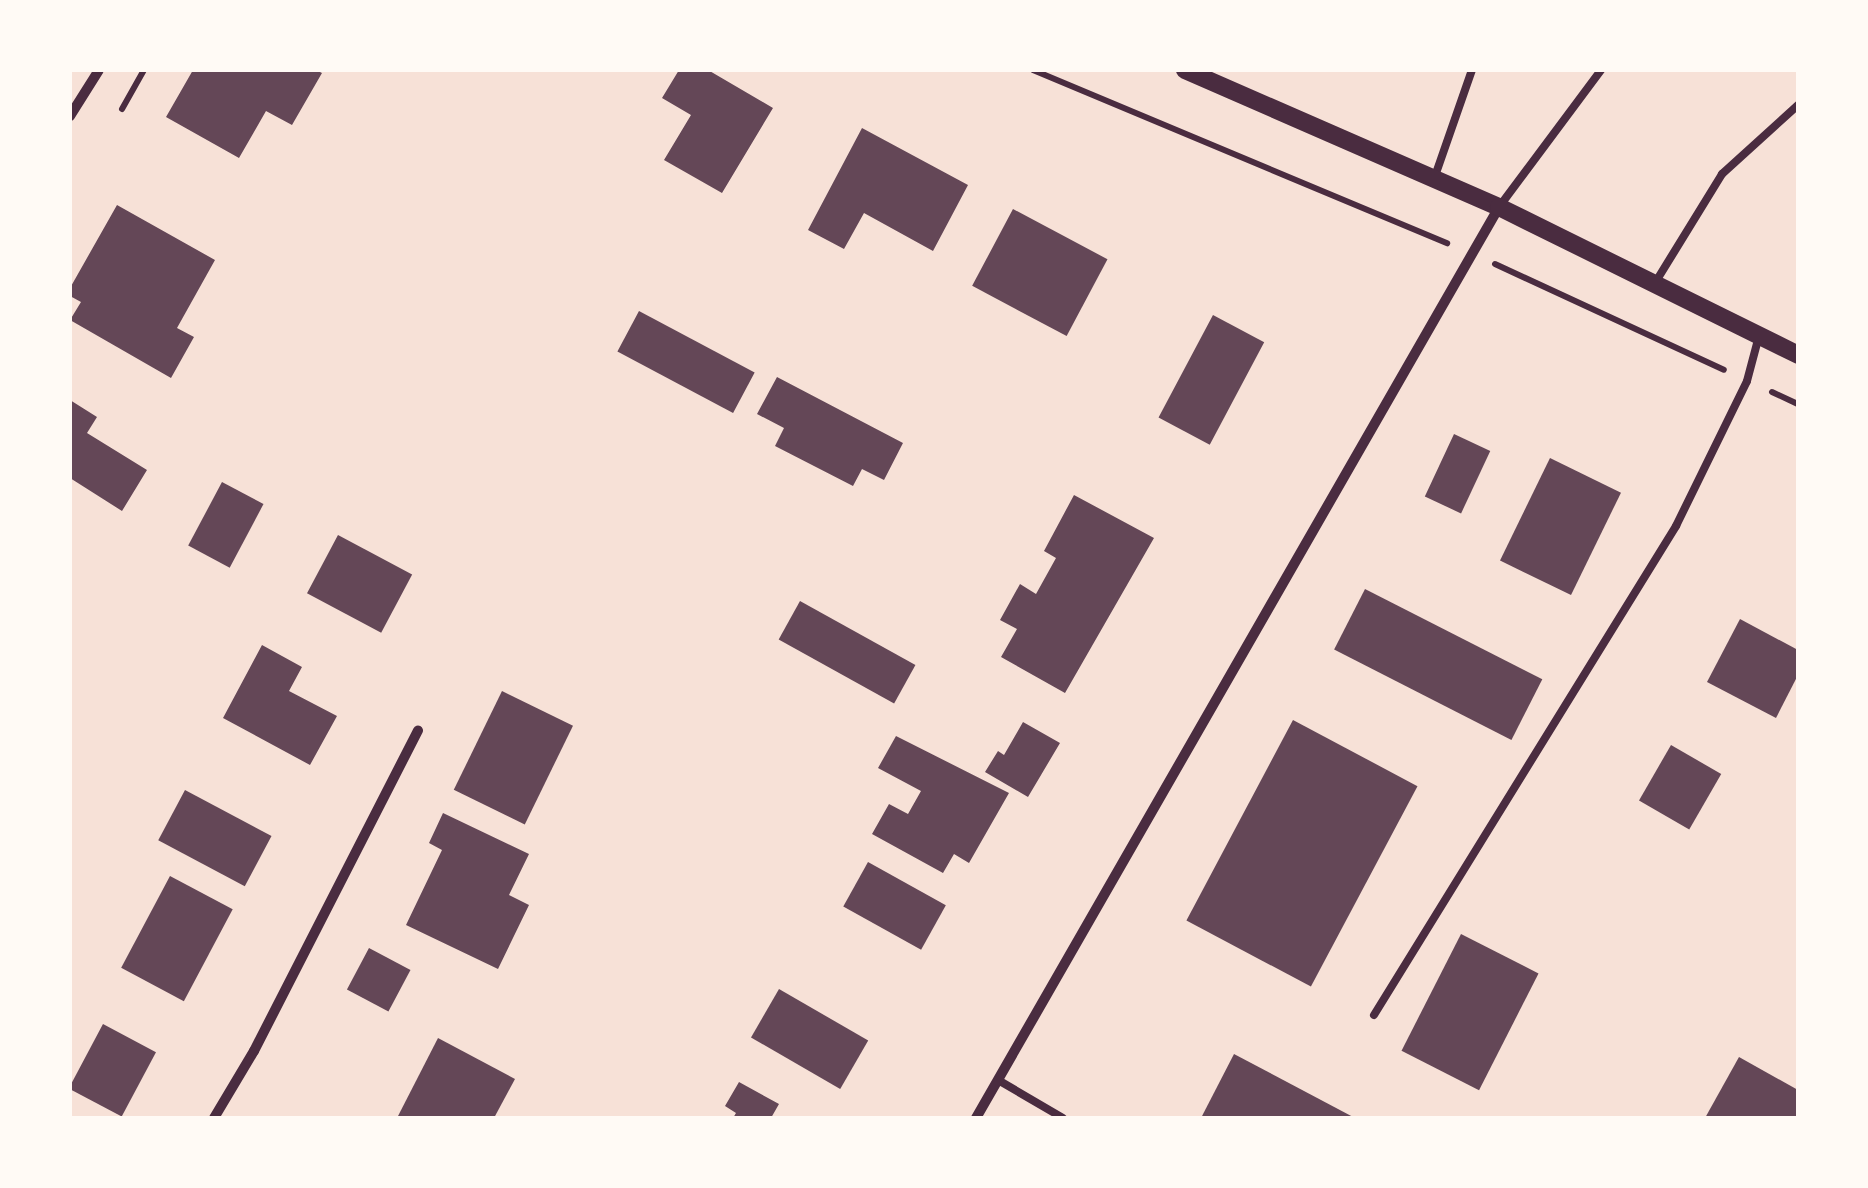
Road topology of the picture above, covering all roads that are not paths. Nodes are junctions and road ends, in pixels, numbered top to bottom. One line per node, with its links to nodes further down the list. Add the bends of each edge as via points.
1 (99, 70): 6 (street)
2 (1472, 70): 7 (lane)
3 (1600, 70): 8 (lane)
4 (1190, 71): 7 (street)
5 (1798, 105): 9 (lane, via 1722,174)
6 (70, 116)
7 (1434, 179): 8 (street)
8 (1499, 207): 9 (street); 14 (street)
9 (1654, 284): 10 (street)
10 (1759, 336): 11 (street); 13 (lane, via 1748,381 1676,526)
11 (1798, 355)
12 (418, 731): 15 (street)
13 (1374, 1015)
14 (998, 1080): 16 (street); 17 (lane)
15 (214, 1118)
16 (976, 1118)
17 (1063, 1118)

